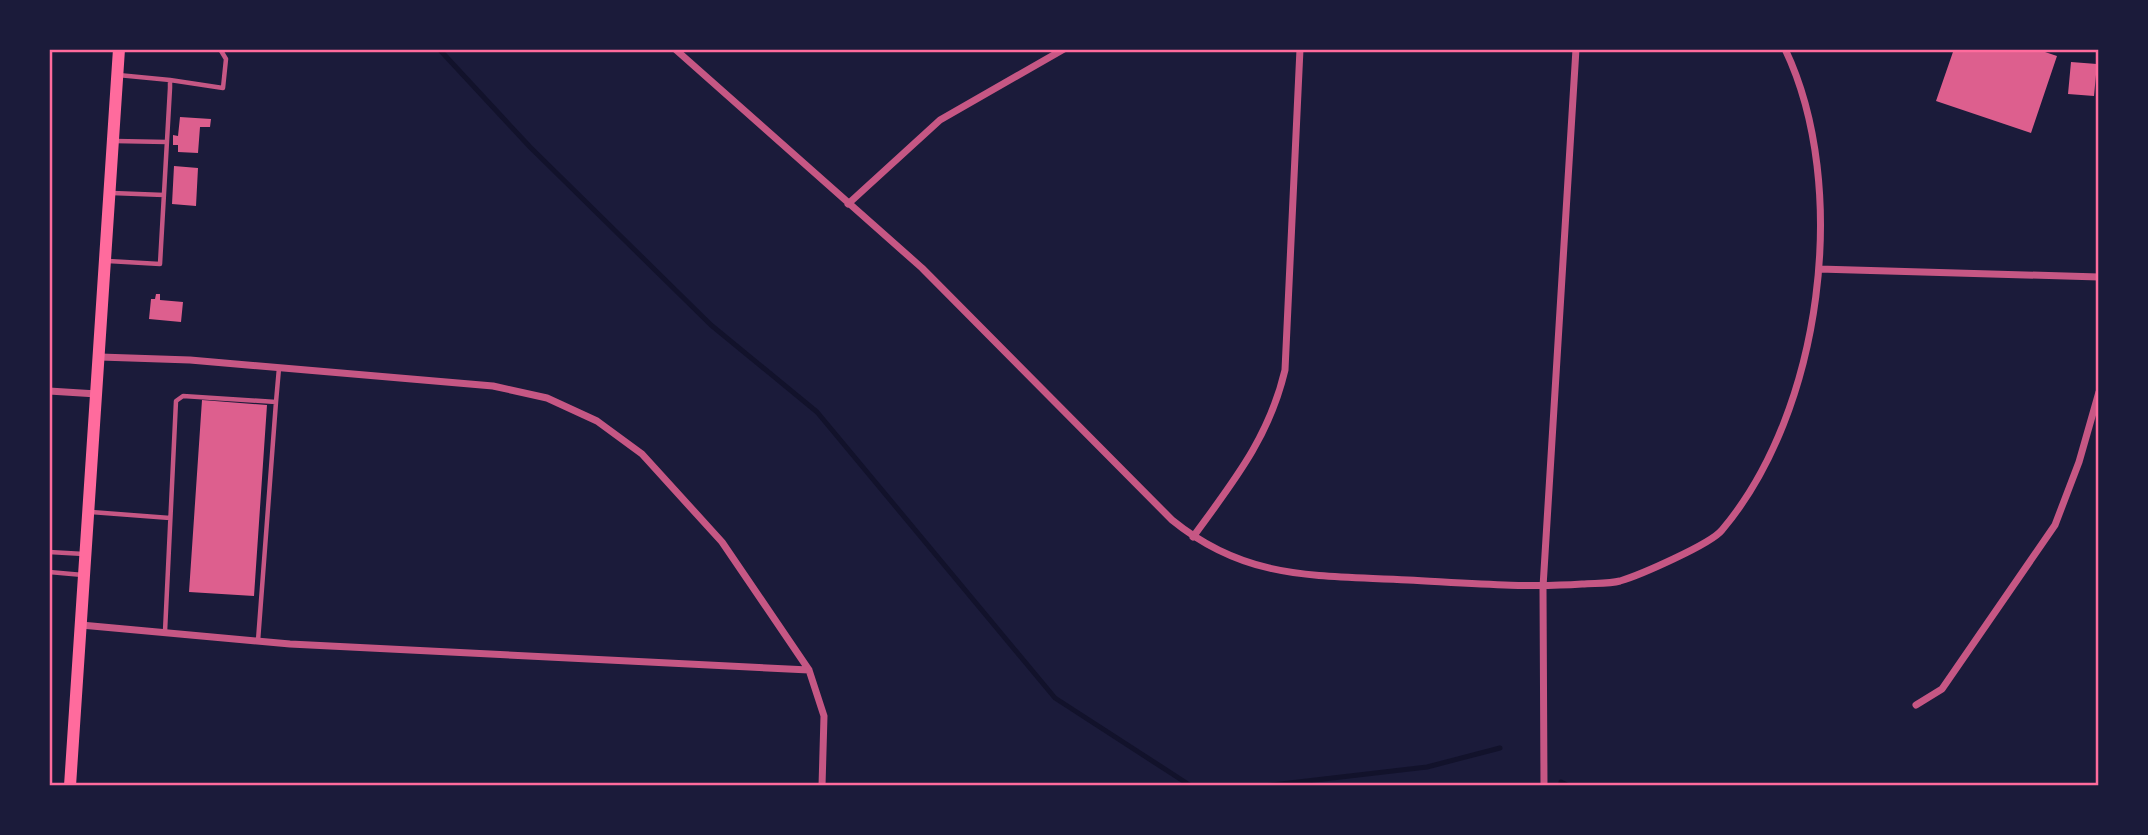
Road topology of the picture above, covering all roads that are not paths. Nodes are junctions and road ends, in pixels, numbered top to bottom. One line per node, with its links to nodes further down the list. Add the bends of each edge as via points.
1 (119, 49): 8 (main road)
2 (220, 49): 9 (lane, via 226,59 223,88)
3 (675, 49): 14 (street)
4 (1064, 49): 14 (street, via 940,120)
5 (1300, 49): 26 (street, via 1285,370 1259,443)
6 (1576, 49): 31 (street)
7 (1785, 49): 16 (street, via 1805,101 1814,142 1820,184)
8 (117, 75): 9 (lane); 10 (main road)
9 (170, 80): 11 (lane)
10 (113, 141): 11 (lane); 12 (main road)
11 (167, 142): 13 (lane)
12 (109, 193): 13 (lane); 15 (main road)
13 (164, 195): 15 (lane, via 160,264)
14 (848, 204): 26 (street, via 922,268)
15 (105, 261): 18 (main road)
16 (1818, 269): 17 (street); 31 (street, via 1813,316 1787,414 1760,470 1721,532 1620,581)
17 (2099, 277)
18 (100, 357): 19 (street); 22 (main road)
19 (279, 368): 23 (lane); 35 (street, via 520,391 597,421 642,454 722,542)
20 (49, 391): 22 (street)
21 (2099, 392): 36 (street, via 2055,525 1942,689)
22 (97, 394): 24 (main road)
23 (276, 402): 25 (lane, via 183,396 176,401); 34 (lane)
24 (88, 512): 25 (lane); 28 (main road)
25 (170, 517): 33 (lane)
26 (1193, 537): 31 (street, via 1217,552 1269,570 1345,579)
27 (49, 552): 28 (lane)
28 (85, 554): 30 (main road)
29 (49, 572): 30 (lane)
30 (84, 575): 32 (main road)
31 (1543, 587): 39 (street)
32 (81, 625): 33 (street); 37 (main road)
33 (165, 632): 34 (street)
34 (258, 641): 35 (street)
35 (809, 670): 38 (street, via 824,716)
36 (1916, 705)
37 (70, 786)
38 (822, 786)
39 (1544, 786)

